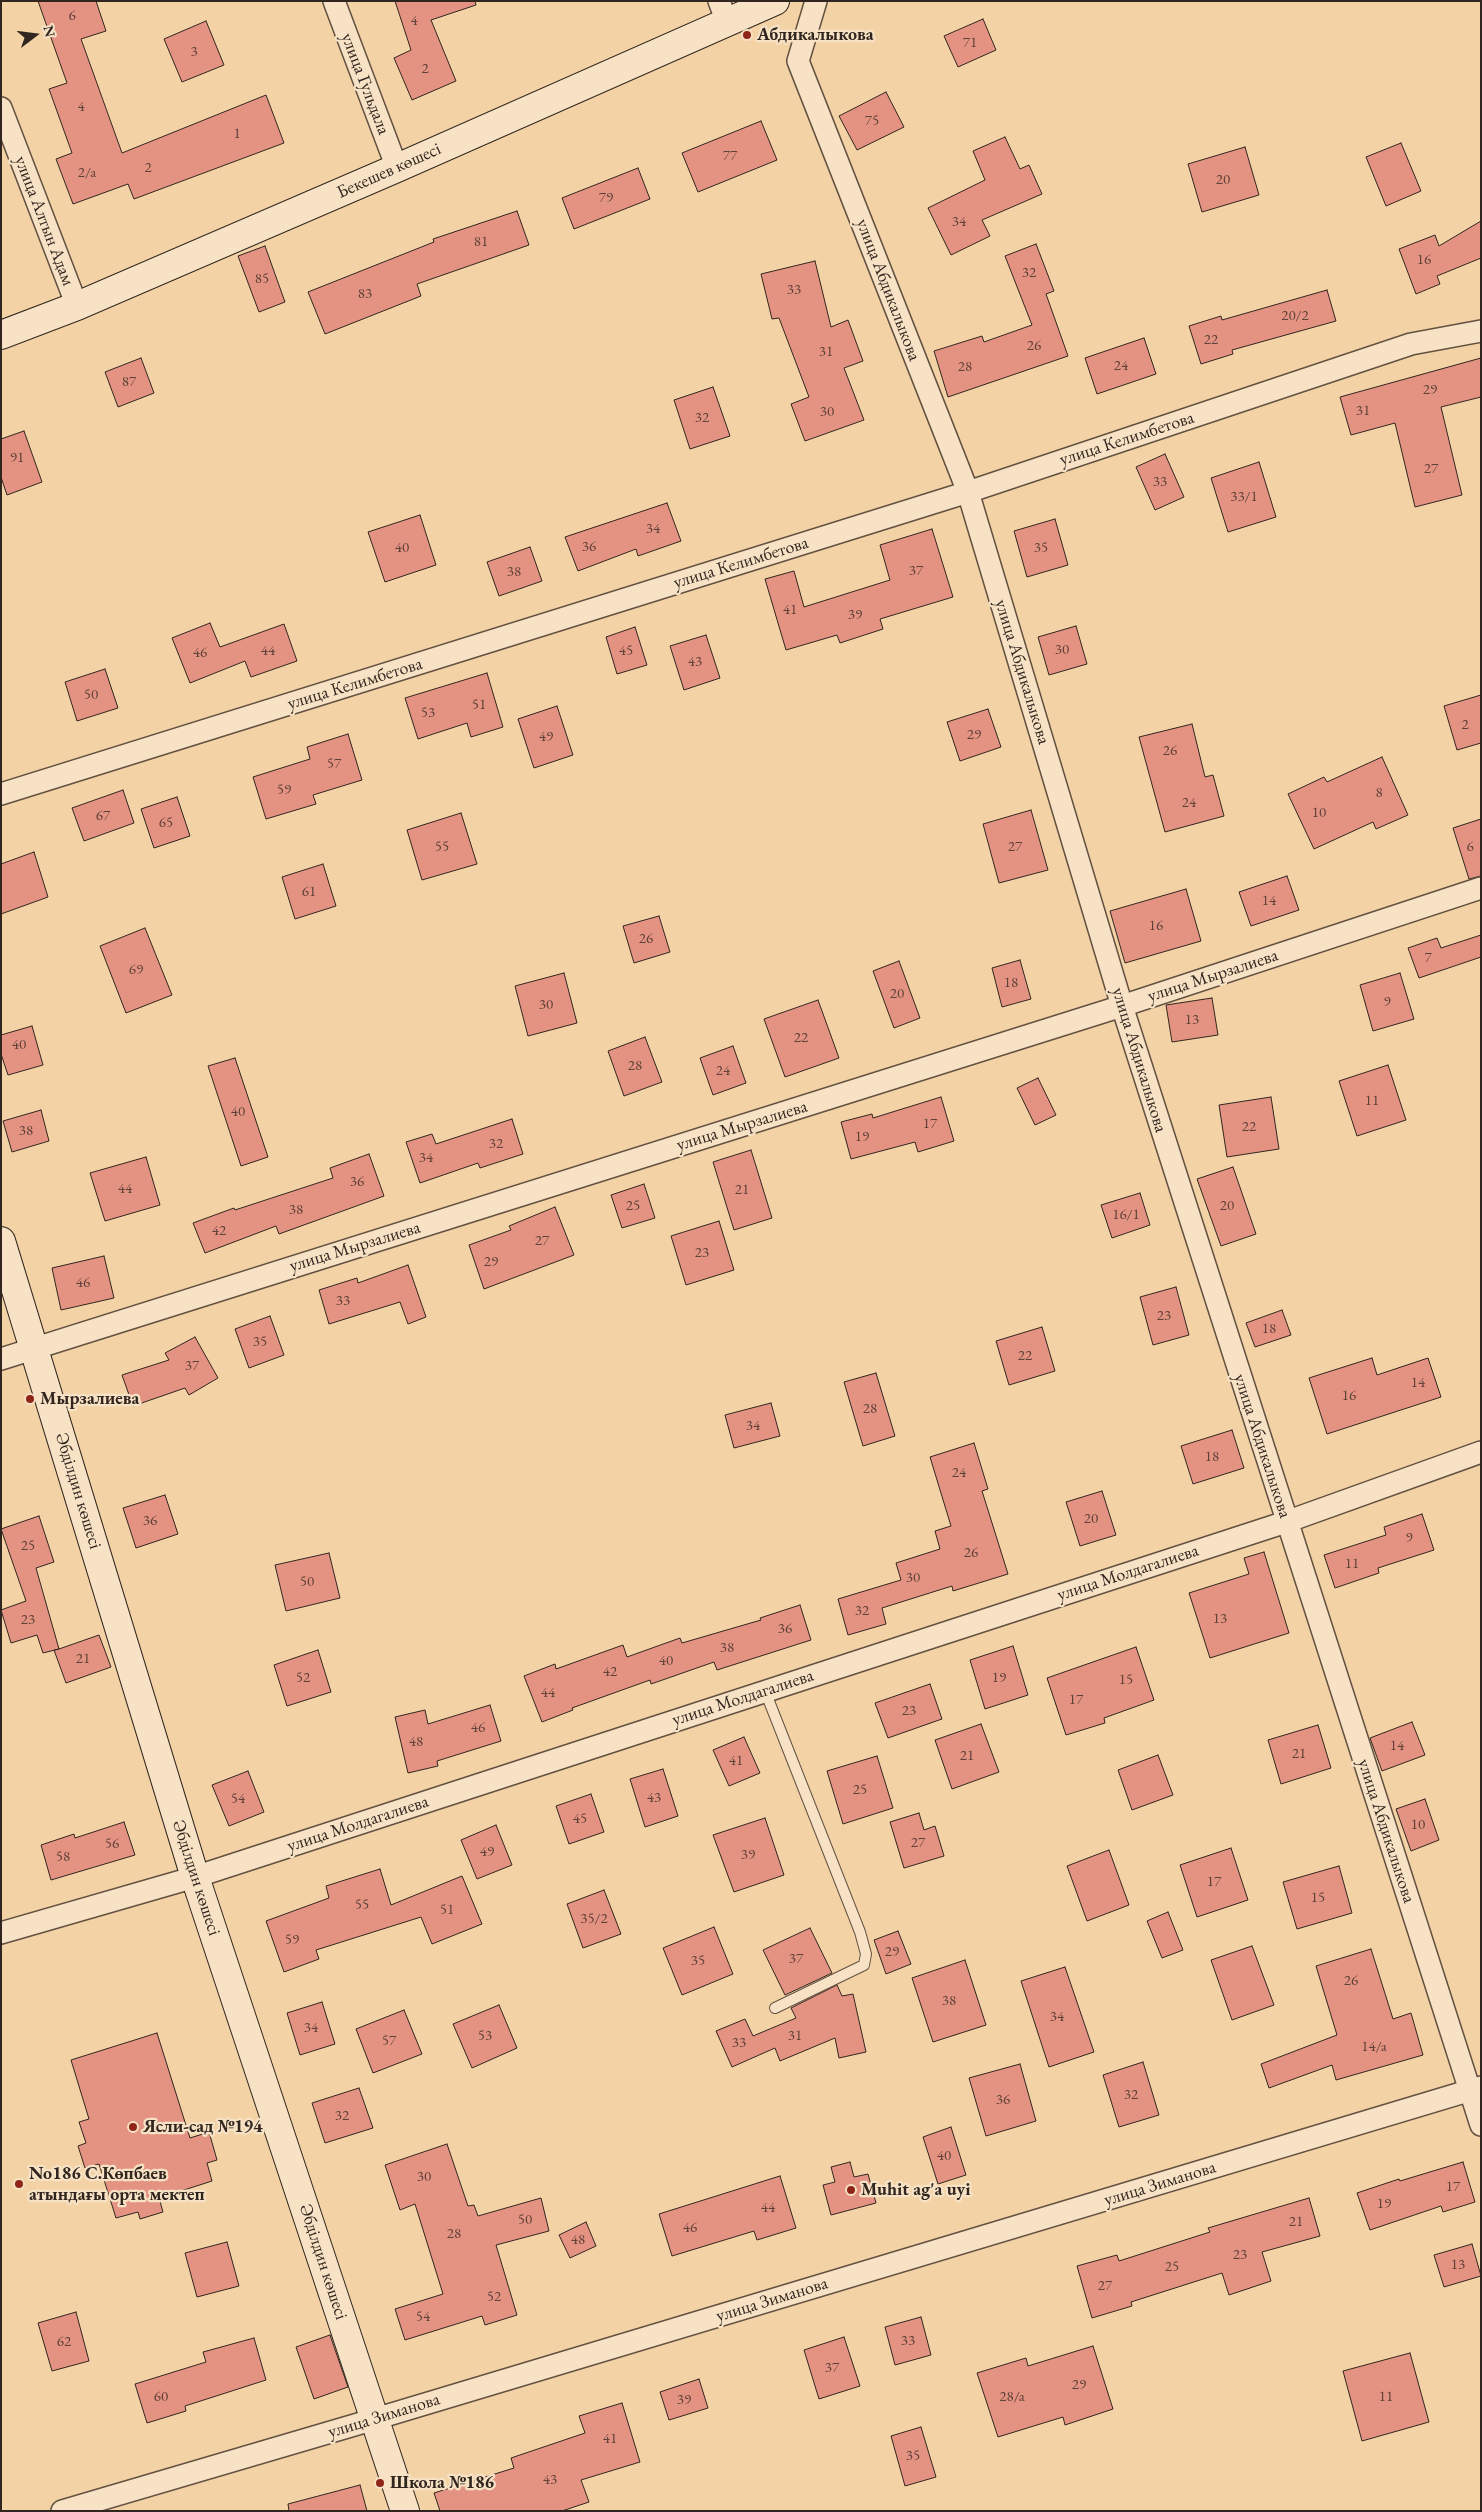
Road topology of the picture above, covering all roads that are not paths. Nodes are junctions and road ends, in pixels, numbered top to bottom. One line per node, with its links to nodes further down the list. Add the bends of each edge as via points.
1 (334, 1): 6 (street, улица Гульдала)
2 (775, 1): 4 (main road, Бекешев көшесі)
3 (816, 1): 10 (street, улица Абдикалыкова, via 798,61)
4 (723, 11): 6 (main road, Бекешев көшесі)
5 (1, 108): 7 (street, улица Алтын Адам)
6 (397, 168): 7 (main road, Бекешев көшесі)
7 (77, 306): 9 (main road, Бекешев көшесі)
8 (1481, 331): 10 (street, улица Келимбетова, via 1411,344)
9 (1, 335)
10 (968, 492): 11 (street, улица Келимбетова); 13 (street, улица Абдикалыкова)
11 (1, 794)
12 (1481, 888): 13 (street, улица Мырзалиева)
13 (1122, 1006): 15 (street, улица Мырзалиева); 18 (street, улица Абдикалыкова)
14 (1, 1240): 15 (main road, Әбділдин көшесі)
15 (34, 1348): 16 (street, улица Мырзалиева); 20 (main road, Әбділдин көшесі)
16 (1, 1359)
17 (1481, 1452): 18 (street, улица Молдагалиева)
18 (1286, 1522): 19 (street, улица Молдагалиева); 23 (street, улица Абдикалыкова)
19 (765, 1691): 20 (street, улица Молдагалиева); 22 (lane, via 866,1954 864,1966)
20 (195, 1877): 21 (street, улица Молдагалиева); 25 (main road, Әбділдин көшесі)
21 (1, 1933)
22 (775, 2008)
23 (1475, 2089): 24 (street, улица Абдикалыкова); 25 (street, улица Зиманова)
24 (1481, 2125)
25 (375, 2419): 26 (street, улица Зиманова); 27 (main road, Әбділдин көшесі)
26 (62, 2511)
27 (405, 2511)

